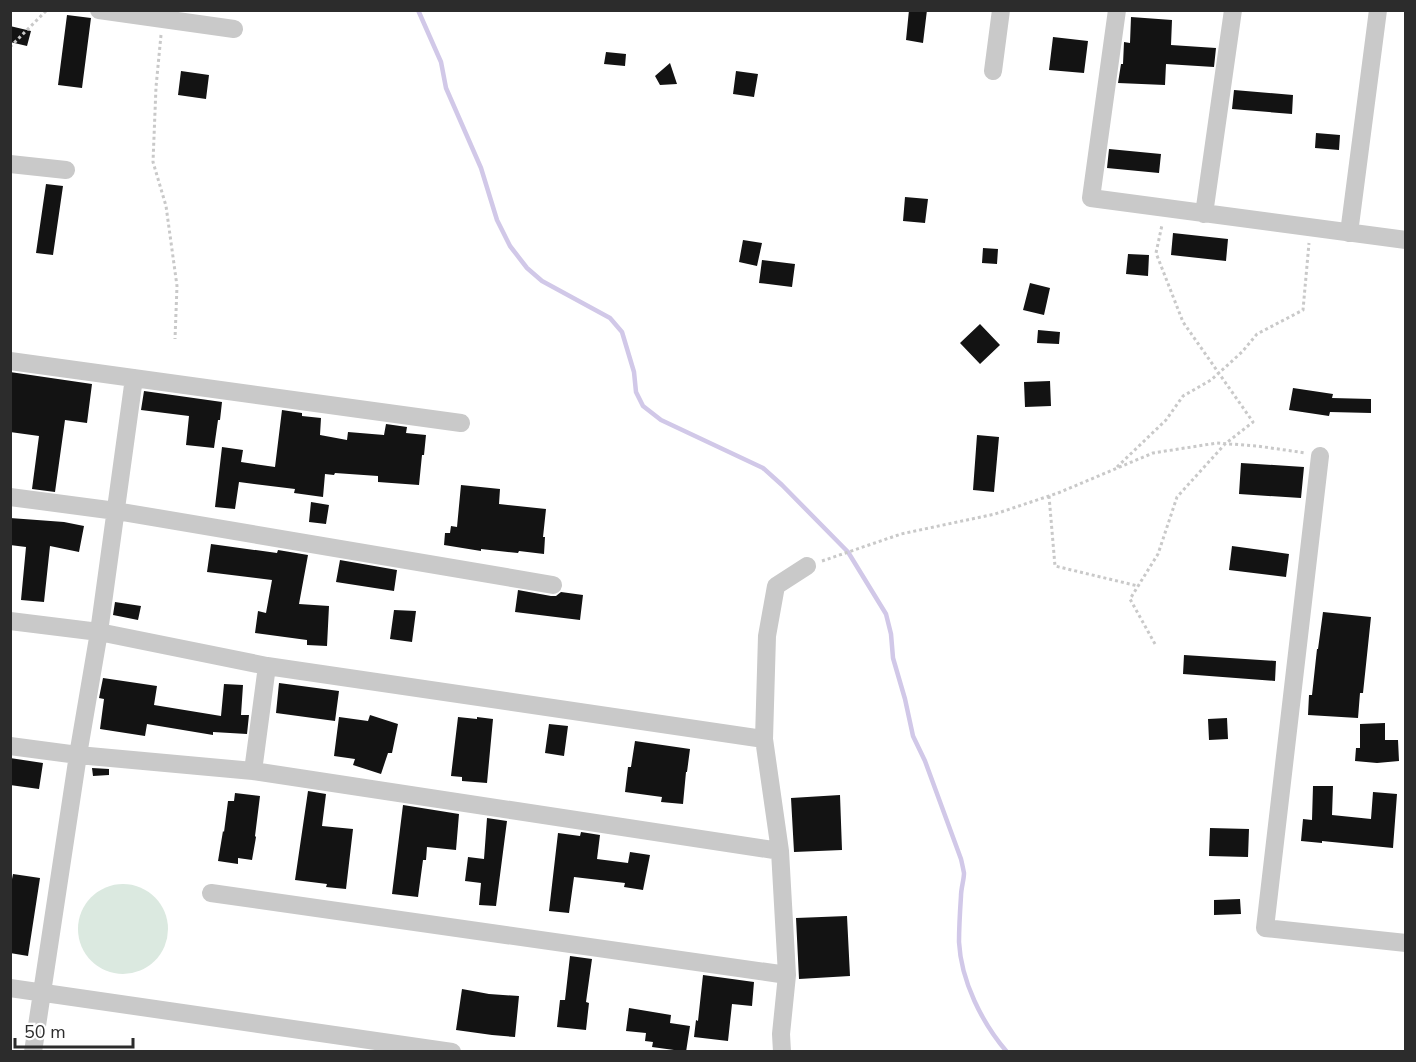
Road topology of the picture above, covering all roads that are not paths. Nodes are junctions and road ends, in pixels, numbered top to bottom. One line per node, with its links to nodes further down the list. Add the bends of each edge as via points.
1 (99, 10): 6 (street)
2 (1001, 10): 7 (street)
3 (1117, 10): 10 (street, via 1091,198)
4 (1233, 10): 10 (street)
5 (1378, 10): 11 (street)
6 (234, 30)
7 (993, 70)
8 (10, 164): 9 (street)
9 (66, 170)
10 (1204, 214): 11 (street)
11 (1349, 233): 12 (street)
12 (1406, 240)
13 (10, 361): 14 (street)
14 (135, 378): 15 (street); 18 (street)
15 (461, 423)
16 (1320, 456): 30 (street, via 1265,928)
17 (10, 497): 18 (street)
18 (116, 511): 20 (street); 22 (street)
19 (807, 566): 24 (street, via 776,586 767,636)
20 (553, 585)
21 (10, 621): 22 (street)
22 (99, 632): 23 (street); 26 (street)
23 (267, 666): 24 (street); 27 (street)
24 (764, 739): 28 (street)
25 (10, 746): 26 (street)
26 (78, 755): 27 (street); 33 (street)
27 (253, 771): 28 (street)
28 (780, 851): 31 (street)
29 (211, 893): 31 (street)
30 (1406, 943)
31 (787, 975): 36 (street)
32 (10, 988): 33 (street)
33 (42, 993): 34 (street); 35 (street)
34 (33, 1052)
35 (452, 1052)
36 (782, 1052)

